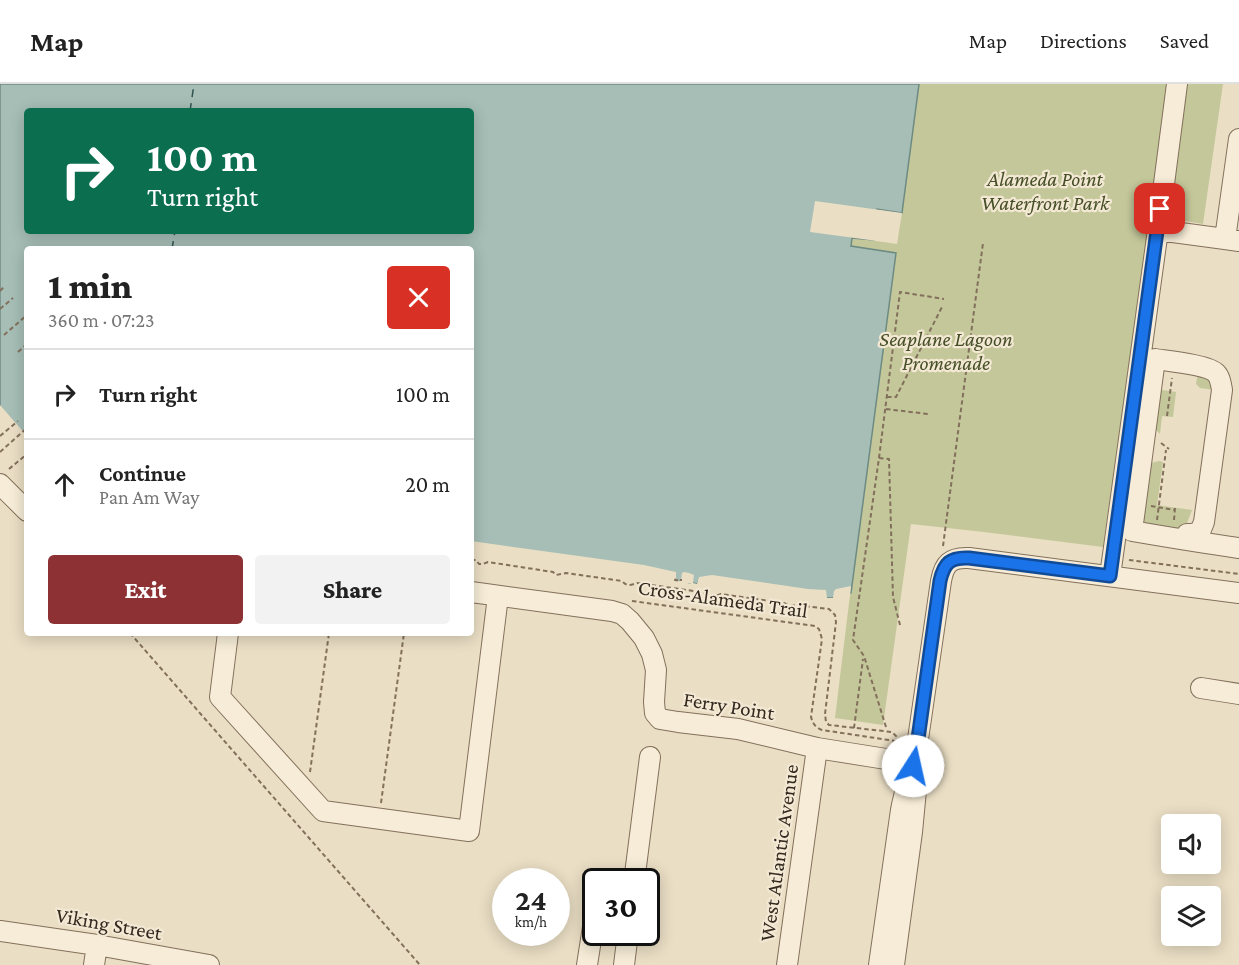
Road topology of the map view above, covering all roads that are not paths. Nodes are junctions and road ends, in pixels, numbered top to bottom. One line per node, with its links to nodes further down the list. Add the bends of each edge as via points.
1 (1177, 84): 4 (street)
2 (1239, 139): 3 (street)
3 (1235, 198): 5 (street)
4 (1158, 230): 5 (street); 10 (street)
5 (1232, 240)
6 (4, 477): 7 (street)
7 (24, 507)
8 (1186, 540): 8 (street, via 1186,534 1200,532 1204,522 1221,383 1209,368 1155,359 1132,531); 9 (street)
9 (1239, 548)
10 (1112, 567): 12 (street); 19 (street, via 958,557 950,562 943,570)
11 (474, 592): 13 (street, Ferry Point)
12 (1239, 592)
13 (498, 596): 14 (street, via 469,831 323,811 220,696); 17 (street, Ferry Point, via 622,614 644,638 652,654 657,670 654,702 660,719 738,729)
14 (228, 636)
15 (1201, 688): 16 (street)
16 (1239, 694)
17 (818, 748): 19 (street, Ferry Point); 29 (street, West Atlantic Avenue)
18 (650, 756): 20 (street)
19 (913, 766): 30 (street, via 900,810); 31 (street, via 916,796)
20 (636, 868)
21 (0, 931): 22 (street, Viking Street)
22 (97, 945): 25 (street); 26 (street, Viking Street)
23 (590, 946): 27 (street)
24 (626, 946): 28 (street)
25 (94, 965)
26 (209, 965)
27 (587, 965)
28 (624, 965)
29 (787, 965)
30 (879, 965)
31 (894, 965)

